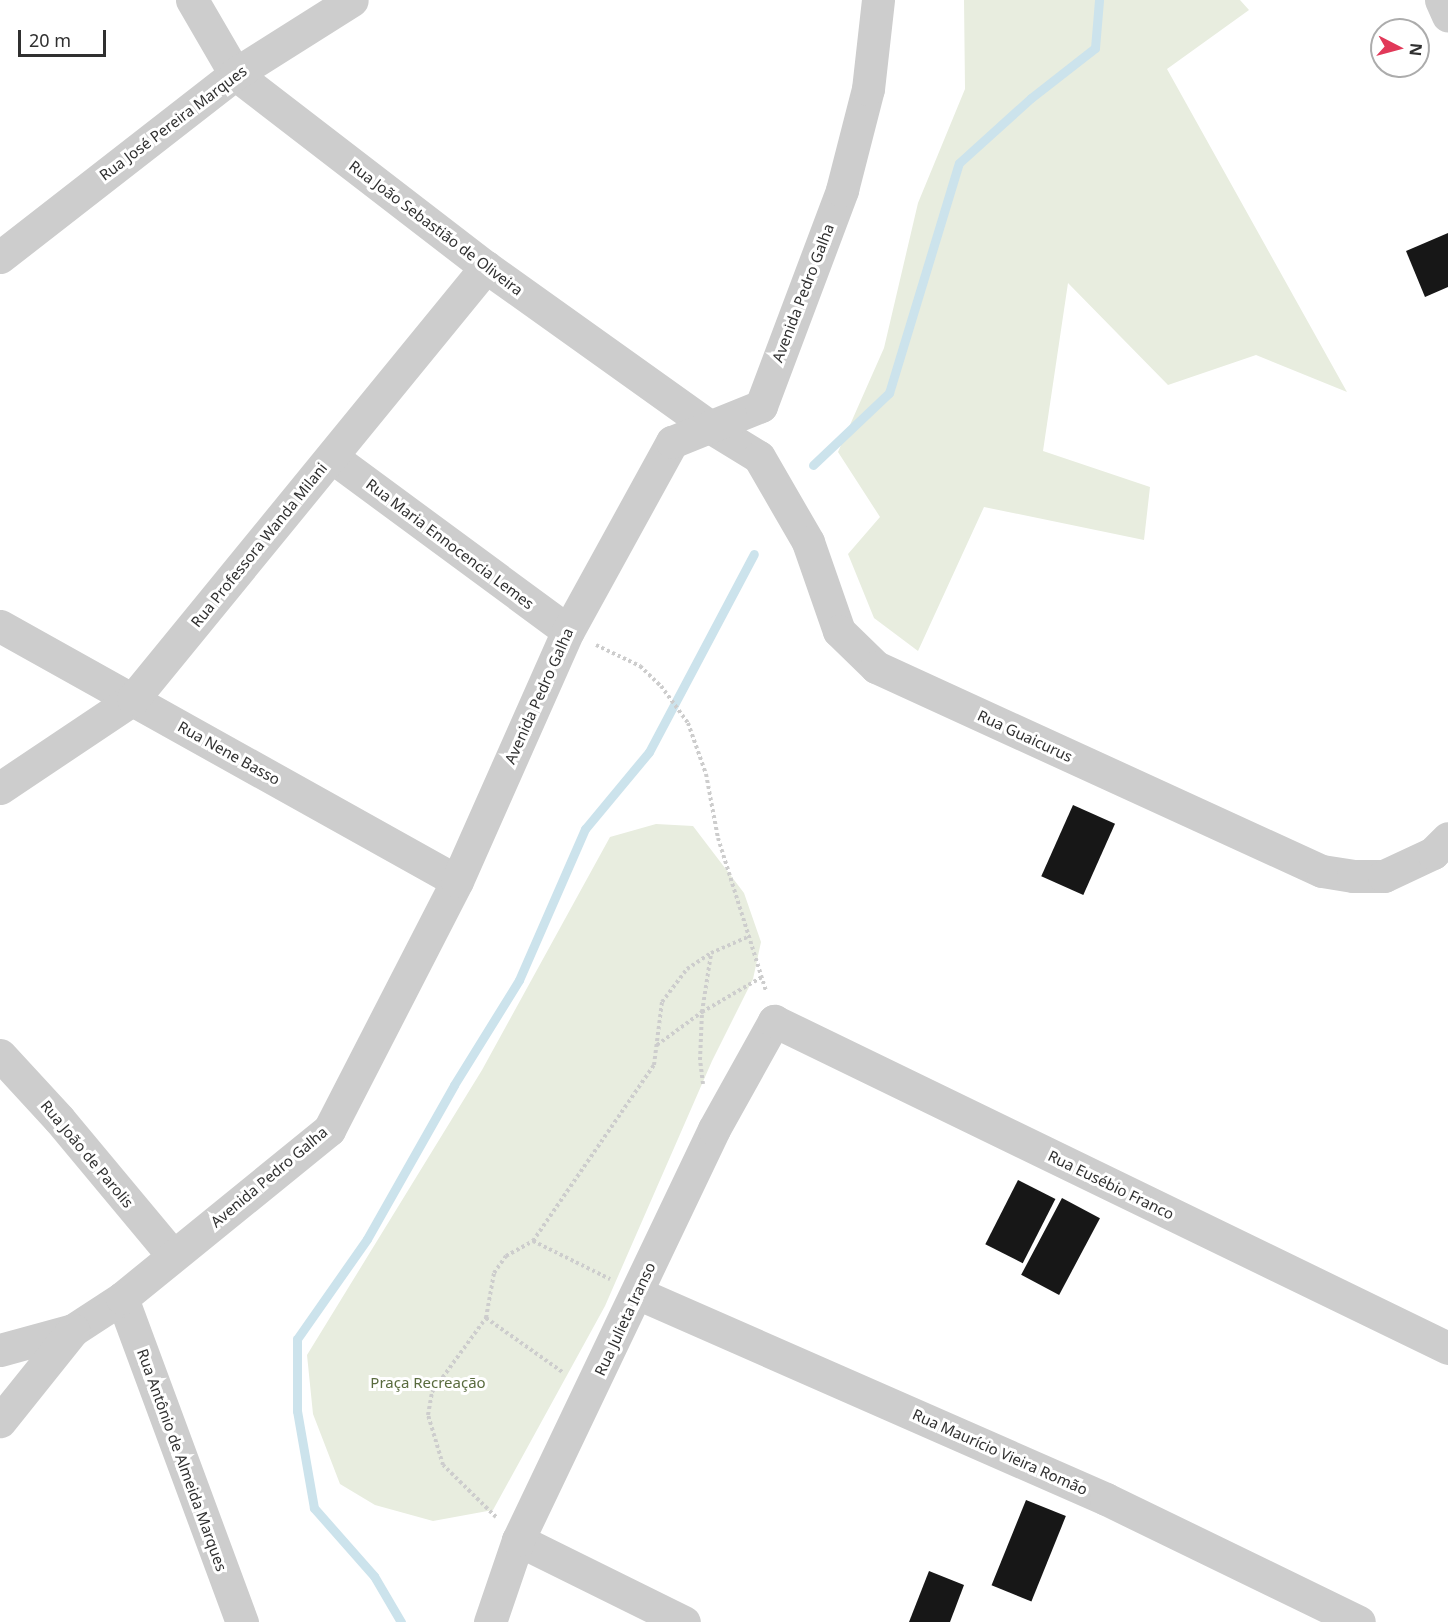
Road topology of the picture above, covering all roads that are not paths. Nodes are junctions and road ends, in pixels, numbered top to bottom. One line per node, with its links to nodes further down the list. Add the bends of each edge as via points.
1 (192, 0): 6 (street, Rua João Sebastião de Oliveira)
2 (352, 0): 6 (street, Rua José Pereira Marques)
3 (878, 0): 9 (street, Avenida Pedro Galha, via 867,88 842,190 760,406)
4 (1441, 0): 5 (street)
5 (1448, 16)
6 (235, 74): 7 (street, Rua José Pereira Marques); 8 (street, Rua João Sebastião de Oliveira)
7 (0, 257)
8 (486, 267): 9 (street, Rua João Sebastião de Oliveira); 10 (street, Rua Professora Wanda Milani)
9 (710, 427): 12 (street, Avenida Pedro Galha, via 672,442); 15 (street, Rua Guaicurus, via 759,457 808,542 839,631 876,667 1322,871 1384,876 1433,854)
10 (332, 457): 12 (street, Rua Maria Ennocencia Lemes); 13 (street, Rua Professora Wanda Milani)
11 (0, 626): 13 (street, Rua Nene Basso)
12 (568, 632): 16 (street, Avenida Pedro Galha)
13 (133, 699): 14 (street, Rua Professora Wanda Milani); 16 (street, Rua Nene Basso)
14 (0, 788)
15 (1448, 838)
16 (457, 880): 19 (street, Avenida Pedro Galha, via 329,1130)
17 (774, 1021): 20 (street, Rua Julieta Iranso, via 714,1129); 23 (street, Rua Eusébio Franco)
18 (0, 1055): 19 (street, Rua João de Parolis)
19 (173, 1256): 21 (street, Avenida Pedro Galha)
20 (637, 1293): 26 (street, Rua Julieta Iranso); 30 (street, Rua Maurício Vieira Romão, via 1106,1499)
21 (122, 1298): 22 (street, Avenida Pedro Galha); 27 (street, Rua Antônio de Almeida Marques)
22 (72, 1330): 24 (street, Avenida Pedro Galha); 25 (street, Avenida Pedro Galha)
23 (1448, 1348)
24 (0, 1350)
25 (0, 1421)
26 (518, 1540): 28 (street, Rua Julieta Iranso); 29 (street)
27 (242, 1622)
28 (490, 1622)
29 (684, 1622)
30 (1359, 1622)

